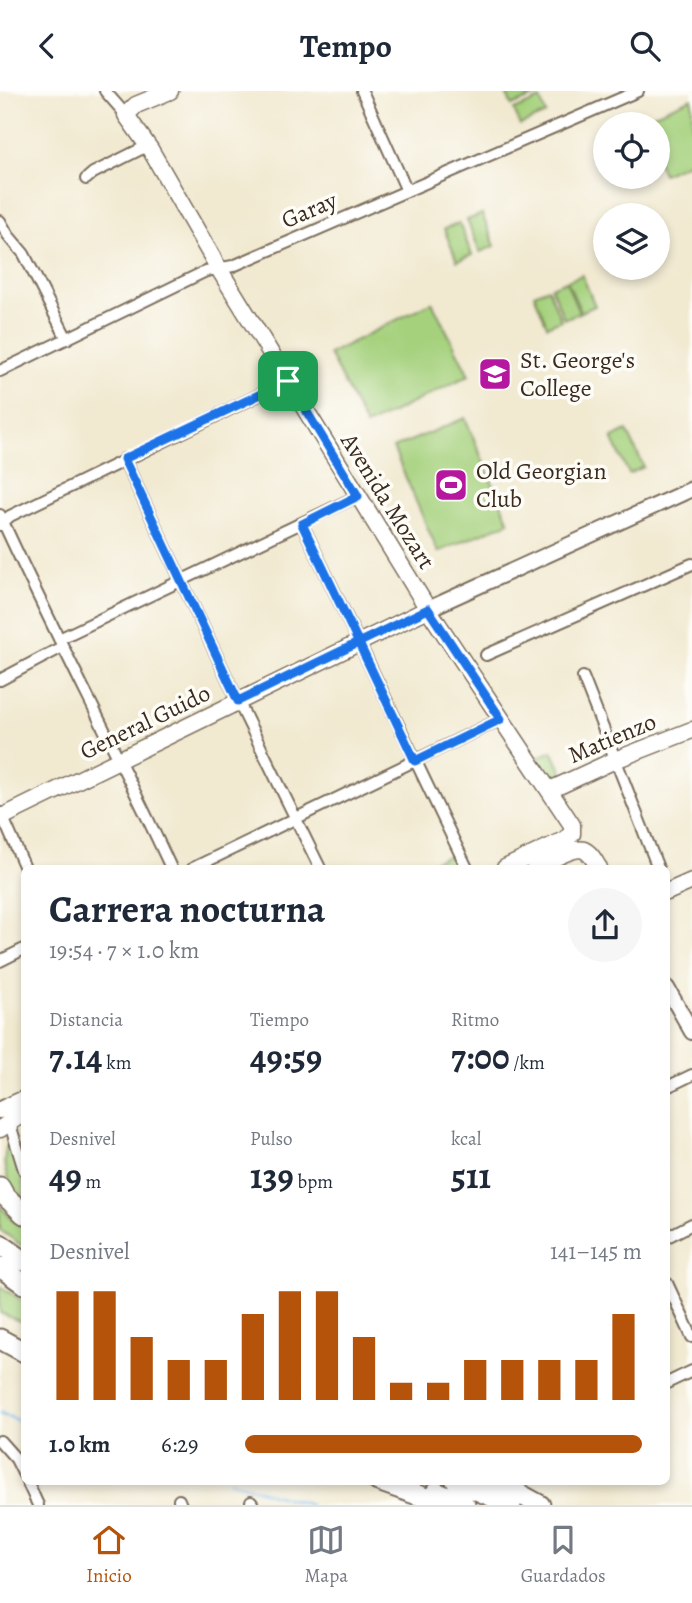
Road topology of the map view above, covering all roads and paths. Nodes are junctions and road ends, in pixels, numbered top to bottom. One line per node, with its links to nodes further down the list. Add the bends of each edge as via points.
1 (105, 91): 5 (street, Avenida Mozart)
2 (170, 91): 5 (main road, via 136,105)
3 (362, 91): 8 (street)
4 (638, 91): 8 (street, Garay)
5 (126, 115): 6 (main road, Avenida Mozart)
6 (147, 146): 7 (street); 11 (main road, Avenida Mozart)
7 (86, 180)
8 (407, 191): 11 (street, Garay)
9 (0, 221): 10 (street)
10 (4, 236): 12 (street, via 24,254)
11 (219, 269): 12 (street, Garay, via 206,271); 14 (main road, Avenida Mozart)
12 (67, 339): 13 (street, Garay)
13 (0, 371)
14 (288, 381): 15 (street); 17 (main road, Avenida Mozart)
15 (124, 459): 18 (street); 21 (street)
16 (692, 489): 22 (main road, General Guido)
17 (358, 496): 19 (street); 22 (main road, Avenida Mozart)
18 (1, 520): 24 (street)
19 (302, 524): 21 (street); 23 (street)
20 (692, 564): 25 (street)
21 (182, 581): 24 (street); 28 (street)
22 (428, 609): 23 (main road, General Guido); 29 (main road, Avenida Mozart)
23 (360, 642): 28 (main road, General Guido); 33 (street)
24 (61, 643): 27 (street); 31 (street)
25 (486, 655)
26 (583, 677): 32 (street)
27 (0, 680)
28 (238, 701): 31 (main road, General Guido); 36 (street)
29 (501, 719): 33 (street); 34 (main road, Avenida Mozart)
30 (692, 730): 32 (main road, Matienzo)
31 (121, 760): 35 (main road, General Guido); 38 (street)
32 (615, 760): 34 (main road, Matienzo); 45 (street)
33 (415, 761): 36 (street); 41 (street)
34 (550, 790): 42 (main road, Avenida Mozart, via 572,825 572,834)
35 (1, 816): 37 (street)
36 (296, 818): 39 (street); 40 (street)
37 (24, 865)
38 (170, 865)
39 (198, 865)
40 (319, 865)
41 (466, 865)
42 (511, 865)
43 (541, 865): 44 (main road, via 573,850 588,852)
44 (597, 865)
45 (657, 865)
46 (692, 881): 47 (main road)
47 (670, 890)
48 (21, 950): 49 (street)
49 (0, 961)
50 (670, 993): 51 (main road)
51 (692, 1032)
52 (692, 1075): 53 (street)
53 (670, 1086)
54 (12, 1114): 55 (street)
55 (21, 1156)
56 (0, 1187): 57 (highway)
57 (21, 1211)
58 (692, 1224): 59 (street)
59 (670, 1235)
60 (0, 1244): 61 (highway)
61 (21, 1259)
62 (0, 1267): 63 (highway)
63 (21, 1282)
64 (670, 1289): 65 (street)
65 (692, 1337)
66 (0, 1339): 67 (highway)
67 (21, 1350)
68 (692, 1371): 69 (street)
69 (670, 1382)
70 (0, 1441): 71 (street)
71 (21, 1469)
72 (29, 1485): 77 (street)
73 (389, 1485): 78 (highway)
74 (419, 1485): 79 (highway)
75 (465, 1485): 80 (highway)
76 (503, 1485): 81 (highway)
77 (38, 1505)
78 (446, 1505)
79 (465, 1505)
80 (511, 1505)
81 (540, 1505)

